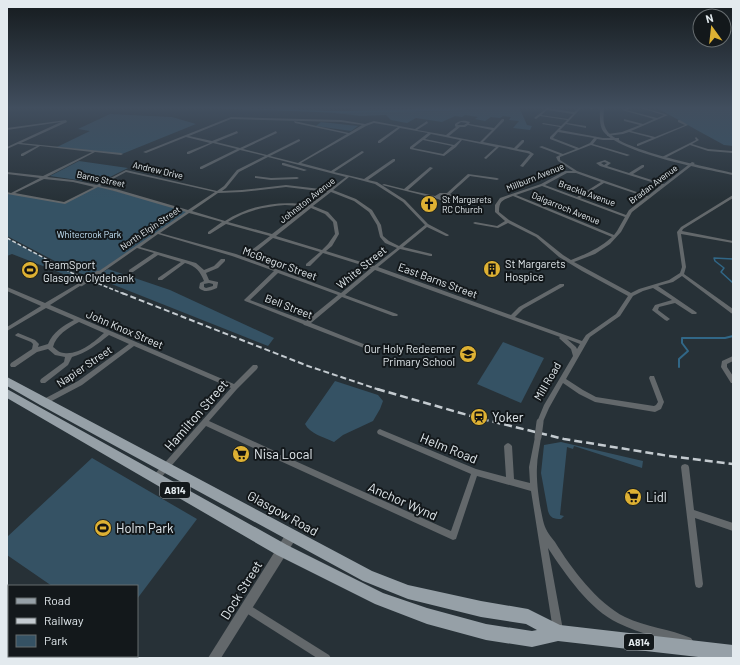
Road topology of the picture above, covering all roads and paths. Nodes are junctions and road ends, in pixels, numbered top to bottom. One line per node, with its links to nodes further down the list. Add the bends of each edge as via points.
1 (29, 138): 21 (street)
2 (182, 138): 35 (street)
3 (196, 138): 19 (street)
4 (223, 138): 19 (street)
5 (263, 138): 31 (street)
6 (342, 138): 48 (street)
7 (384, 138): 20 (street)
8 (457, 138): 15 (street)
9 (486, 138): 22 (street)
10 (551, 138): 33 (street)
11 (596, 138): 16 (street); 23 (street)
12 (655, 138): 25 (street)
13 (696, 138): 24 (street, via 698,140)
14 (423, 139): 27 (street); 27 (street, via 411,148 444,156)
15 (462, 139): 22 (street); 27 (street)
16 (616, 139): 44 (street)
17 (299, 140): 43 (street, North Elgin Street)
18 (523, 141): 32 (street)
19 (213, 142): 31 (street); 38 (street)
20 (378, 142)
21 (17, 143): 26 (street); 30 (street)
22 (481, 143): 28 (street)
23 (591, 144): 33 (street); 42 (street)
24 (689, 144): 37 (street, via 708,150); 44 (street)
25 (638, 145)
26 (40, 146): 34 (street); 40 (street)
27 (454, 146)
28 (498, 146): 32 (street); 45 (street)
29 (541, 147): 41 (street)
30 (7, 148)
31 (240, 149): 43 (street); 53 (street)
32 (515, 149): 50 (street, via 532,154)
33 (580, 149): 41 (street)
34 (94, 152): 39 (street); 62 (street)
35 (144, 152)
36 (362, 152): 56 (street)
37 (732, 152)
38 (188, 153)
39 (121, 154)
40 (22, 155)
41 (563, 155): 57 (street, via 558,157 559,160)
42 (628, 155)
43 (269, 156): 48 (street); 77 (street, North Elgin Street, via 236,173)
44 (665, 156): 49 (street)
45 (486, 158)
46 (394, 160): 67 (street)
47 (283, 164): 54 (street)
48 (298, 164): 54 (street)
49 (693, 164): 59 (street); 71 (street, Bradan Avenue)
50 (522, 166)
51 (605, 166): 60 (street)
52 (643, 166): 60 (street)
53 (201, 168)
54 (304, 168): 56 (street)
55 (431, 168): 75 (street)
56 (331, 172): 61 (street)
57 (576, 172): 68 (street, Millburn Avenue); 70 (street, Millburn Avenue, via 566,172)
58 (7, 173): 62 (street, Barns Street)
59 (733, 173)
60 (630, 174): 71 (street)
61 (349, 176): 67 (street); 76 (street, Johnston Avenue)
62 (44, 177): 72 (street, Barns Street); 80 (street)
63 (256, 177): 65 (street)
64 (297, 178): 65 (street)
65 (267, 179): 73 (street)
66 (497, 179): 81 (street, via 469,175)
67 (365, 180): 69 (street)
68 (604, 182): 84 (street, Millburn Avenue); 86 (street)
69 (376, 183): 74 (street); 79 (street)
70 (542, 185): 82 (street, Millburn Avenue); 86 (street, Brackla Avenue)
71 (664, 185): 84 (street, Bradan Avenue)
72 (97, 186): 77 (street, Andrew Drive, via 126,171); 80 (street, Andrew Drive, via 66,203); 88 (street, Barns Street)
73 (268, 188): 76 (street, Andrew Drive, via 296,186); 77 (street, Andrew Drive)
74 (399, 189): 75 (street); 79 (street)
75 (404, 190): 85 (street)
76 (331, 191): 87 (street, Johnston Avenue); 102 (street, Andrew Drive, via 367,207 376,217 381,236)
77 (218, 192): 88 (street, North Elgin Street)
78 (7, 193): 80 (street, Andrew Drive)
79 (392, 193): 93 (street, via 409,205)
80 (12, 194)
81 (448, 194): 85 (street, via 439,195); 85 (street, via 453,197 452,200)
82 (513, 195): 90 (street, Millburn Avenue, via 501,200 497,205 497,212); 99 (street, Dalgarroch Avenue)
83 (733, 196): 94 (street)
84 (648, 197): 89 (street, Bradan Avenue)
85 (438, 198)
86 (577, 198): 89 (street, Brackla Avenue)
87 (312, 207): 91 (street, via 292,204 265,205 238,214); 98 (street, Johnston Avenue); 104 (street, via 330,216 338,227 335,239)
88 (189, 211): 91 (street, East Barns Street); 95 (street, North Elgin Street)
89 (626, 216): 99 (street, Bradan Avenue)
90 (508, 221): 92 (street, via 498,227); 109 (street, Millburn Avenue, via 537,236)
91 (226, 222): 96 (street); 98 (street, East Barns Street)
92 (475, 223)
93 (427, 225): 97 (street); 102 (street, White Street)
94 (679, 232): 100 (street); 115 (street, via 684,267)
95 (157, 233): 101 (street, North Elgin Street); 113 (street, McGregor Street, via 234,255)
96 (209, 233)
97 (447, 235)
98 (274, 236): 103 (street); 104 (street, East Barns Street)
99 (614, 236): 109 (street, Bradan Avenue, via 602,248)
100 (733, 242)
101 (137, 247): 105 (street); 124 (street, North Elgin Street, bridge)
102 (400, 248): 106 (street, Andrew Drive); 111 (street, White Street)
103 (255, 250)
104 (324, 251): 110 (street); 111 (street, East Barns Street)
105 (157, 253): 108 (street); 112 (street)
106 (430, 255)
107 (224, 260): 114 (street, via 216,267)
108 (185, 261): 114 (street, via 194,264); 116 (street)
109 (571, 262): 122 (street, Millburn Avenue)
110 (308, 265)
111 (375, 268): 121 (street, White Street); 128 (street, East Barns Street)
112 (131, 271)
113 (277, 271): 121 (street, McGregor Street); 131 (street, Bell Street, via 247,300)
114 (203, 272): 117 (street)
115 (682, 274): 119 (street); 125 (street)
116 (160, 279)
117 (207, 281)
118 (562, 285): 128 (street, via 521,308)
119 (654, 286): 122 (street); 123 (street)
120 (7, 289): 124 (street, John Knox Street)
121 (342, 295): 127 (street, McGregor Street); 131 (street, White Street)
122 (631, 295): 136 (street, Mill Road, via 618,315 595,330)
123 (676, 301): 126 (street); 129 (street, via 657,306 654,310)
124 (46, 306): 130 (street, John Knox Street); 132 (street, North Elgin Street)
125 (733, 312)
126 (694, 313)
127 (395, 315)
128 (512, 317): 133 (street, East Barns Street)
129 (667, 319)
130 (78, 320): 134 (street, John Knox Street); 138 (street, via 56,336)
131 (306, 324): 139 (street, Bell Street)
132 (7, 329)
133 (546, 330): 136 (street, East Barns Street); 142 (street, East Barns Street, via 574,348)
134 (108, 333): 137 (street, John Knox Street); 141 (street, via 84,351)
135 (18, 334): 140 (street, via 33,341 36,344)
136 (583, 343): 142 (street, Mill Road)
137 (132, 344): 151 (street, John Knox Street); 153 (street, Napier Street, via 80,383)
138 (50, 346): 140 (street); 141 (street, via 55,353)
139 (364, 346)
140 (35, 350): 144 (street)
141 (69, 356): 149 (street, via 66,363)
142 (576, 356): 147 (street, Mill Road)
143 (733, 358): 150 (street, via 724,363)
144 (13, 366)
145 (255, 367): 151 (street, Hamilton Street)
146 (652, 378): 147 (street, via 661,402 655,409 595,399)
147 (562, 379): 162 (street, Mill Road, bridge, via 540,422 533,467)
148 (7, 381): 153 (main road, Glasgow Road / A814)
149 (44, 381)
150 (733, 381)
151 (235, 387): 154 (street, Hamilton Street)
152 (7, 393): 160 (main road, A814)
153 (44, 402): 157 (main road, Glasgow Road / A814)
154 (204, 422): 157 (street, Hamilton Street); 159 (street, Anchor Wynd, via 453,536)
155 (380, 432): 159 (street, Helm Road)
156 (508, 446): 161 (street)
157 (166, 467): 160 (street, Hamilton Street); 166 (main road, Glasgow Road / A814)
158 (685, 467): 163 (street)
159 (475, 472): 161 (street, Helm Road)
160 (156, 479): 167 (main road, A814)
161 (510, 482): 162 (street, Helm Road)
162 (534, 488): 164 (street, Mill Road)
163 (690, 512): 165 (street); 168 (street)
164 (540, 526): 170 (street, Mill Road); 171 (street, Mill Road, via 559,558 610,613 627,622)
165 (733, 527)
166 (291, 536): 167 (street, Dock Street); 170 (main road, Glasgow Road / A814, via 391,586 482,609 528,617)
167 (282, 550): 169 (street, Dock Street); 170 (main road, A814, via 397,606 479,630 532,640)
168 (699, 584)
169 (246, 608): 172 (street, Dock Street); 173 (street)
170 (558, 633): 171 (main road, A814)
171 (726, 652)
172 (214, 658)
173 (326, 658)

